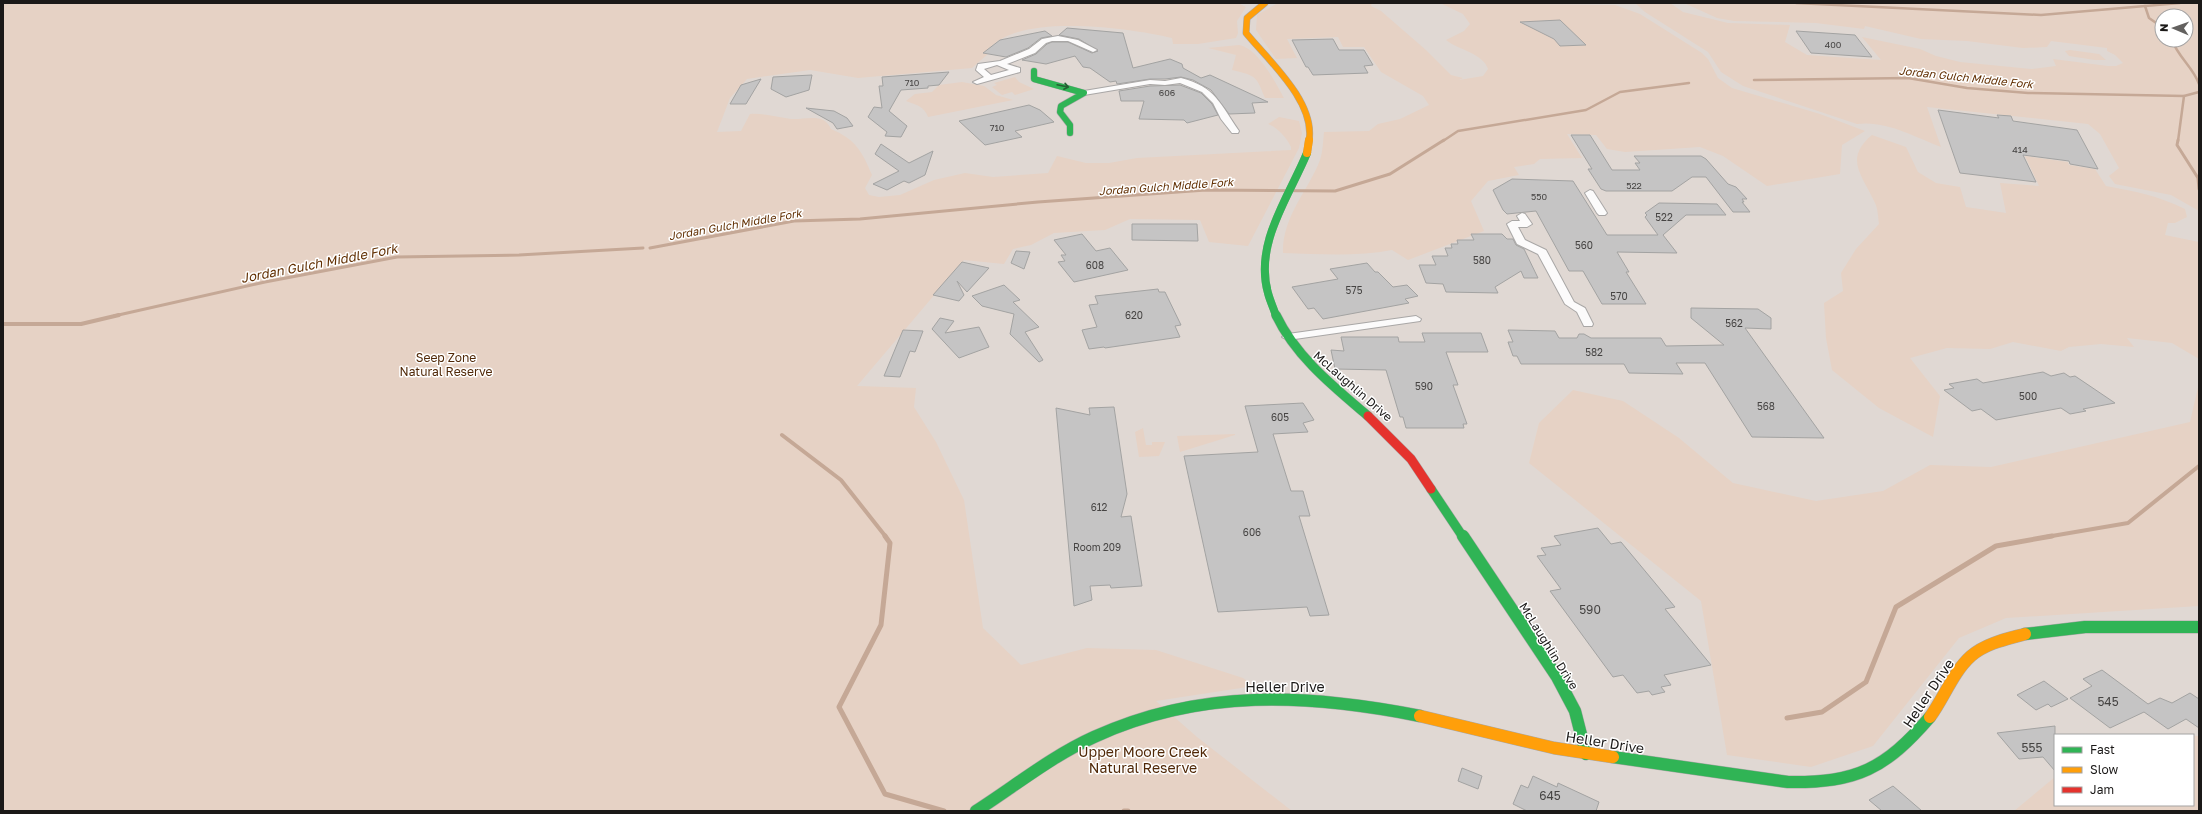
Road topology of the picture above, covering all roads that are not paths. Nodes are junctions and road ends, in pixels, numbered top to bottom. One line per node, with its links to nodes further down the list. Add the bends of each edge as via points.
1 (1250, 3): 2 (main road)
2 (1262, 4): 16 (main road, McLaughlin Drive, via 1246,18 1245,28 1253,42 1298,98 1306,113 1312,136 1274,224 1264,255 1264,273 1272,305)
3 (1092, 50): 4 (street, via 1078,41 1054,39 1045,41 1033,50)
4 (1003, 63): 6 (street, via 981,66 980,70); 6 (street, via 1017,70)
5 (1034, 71): 8 (main road, one-way to 8, via 1034,79)
6 (990, 78): 7 (street)
7 (977, 82)
8 (1084, 93): 9 (street, via 1150,82 1181,80 1205,90 1217,102 1225,119); 10 (main road, via 1061,106 1060,112 1070,125)
9 (1235, 131)
10 (1070, 133)
11 (1590, 193): 12 (street)
12 (1602, 213)
13 (1522, 216): 15 (street, via 1526,224 1512,224 1521,242 1542,252 1570,304 1581,310)
14 (1416, 318): 16 (street)
15 (1588, 324)
16 (1288, 337): 18 (main road, McLaughlin Drive, via 1306,363 1385,430 1411,459 1557,677 1575,712)
17 (2199, 627): 18 (main road, Heller Drive, via 2054,630 1995,643 1974,654 1961,666 1935,710 1904,749 1886,763 1860,775 1834,782 1770,780)
18 (1586, 754): 19 (main road, Heller Drive, via 1338,700 1270,698 1224,701 1186,706 1112,728 1081,743)
19 (976, 811)

